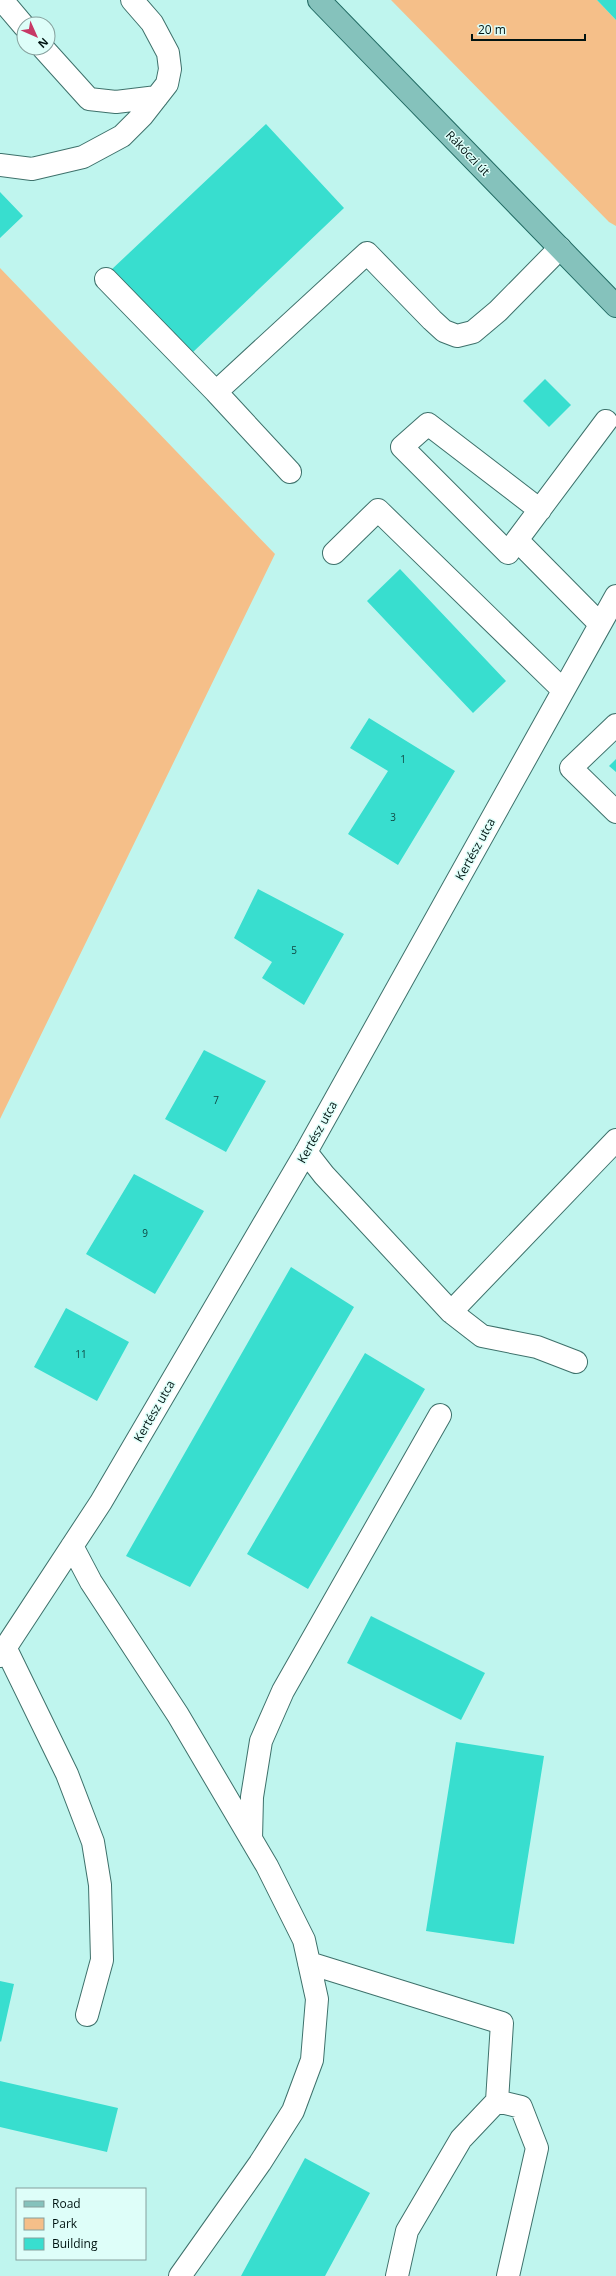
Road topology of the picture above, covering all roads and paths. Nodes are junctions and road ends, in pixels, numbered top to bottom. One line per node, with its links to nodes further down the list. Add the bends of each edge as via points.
1 (2, 0): 4 (street)
2 (132, 0): 6 (street, via 152,23 168,53 170,69 167,84)
3 (319, 0): 8 (main road, Rákóczi út)
4 (16, 17)
5 (50, 56): 6 (street, via 89,99 116,102)
6 (157, 97): 7 (street, via 122,136 84,157 32,169)
7 (0, 165)
8 (560, 248): 10 (main road, Rákóczi út); 11 (street, via 498,311 473,332 457,336 444,331 432,320 367,253)
9 (106, 279): 11 (street)
10 (616, 306)
11 (216, 392): 13 (street)
12 (606, 421): 14 (street)
13 (290, 472)
14 (540, 510): 15 (street); 15 (street, via 428,424 402,447 508,553)
15 (517, 540): 18 (street)
16 (334, 553): 19 (street, via 378,510)
17 (616, 596): 18 (street, Kertész utca)
18 (600, 624): 19 (street, Kertész utca)
19 (563, 690): 23 (street, Kertész utca)
20 (616, 725): 21 (street, via 571,768)
21 (616, 812)
22 (616, 1140): 24 (street)
23 (306, 1152): 24 (street, via 324,1175); 27 (street, Kertész utca, via 105,1495)
24 (451, 1312): 25 (street, via 482,1336 537,1347)
25 (576, 1362)
26 (440, 1415): 29 (street, via 283,1691 261,1741 252,1797)
27 (72, 1546): 28 (street, Kertész utca); 29 (street, via 91,1582 178,1715)
28 (3, 1652): 31 (street, via 67,1774 93,1842 100,1885 102,1960)
29 (251, 1840): 30 (street, via 304,1940)
30 (309, 1963): 32 (street, via 502,2022); 33 (street, via 317,2000 312,2060 292,2112 260,2163)
31 (87, 2015)
32 (497, 2102): 34 (street, via 461,2139 407,2231); 35 (street, via 521,2107 537,2148)
33 (180, 2276)
34 (397, 2276)
35 (508, 2276)

